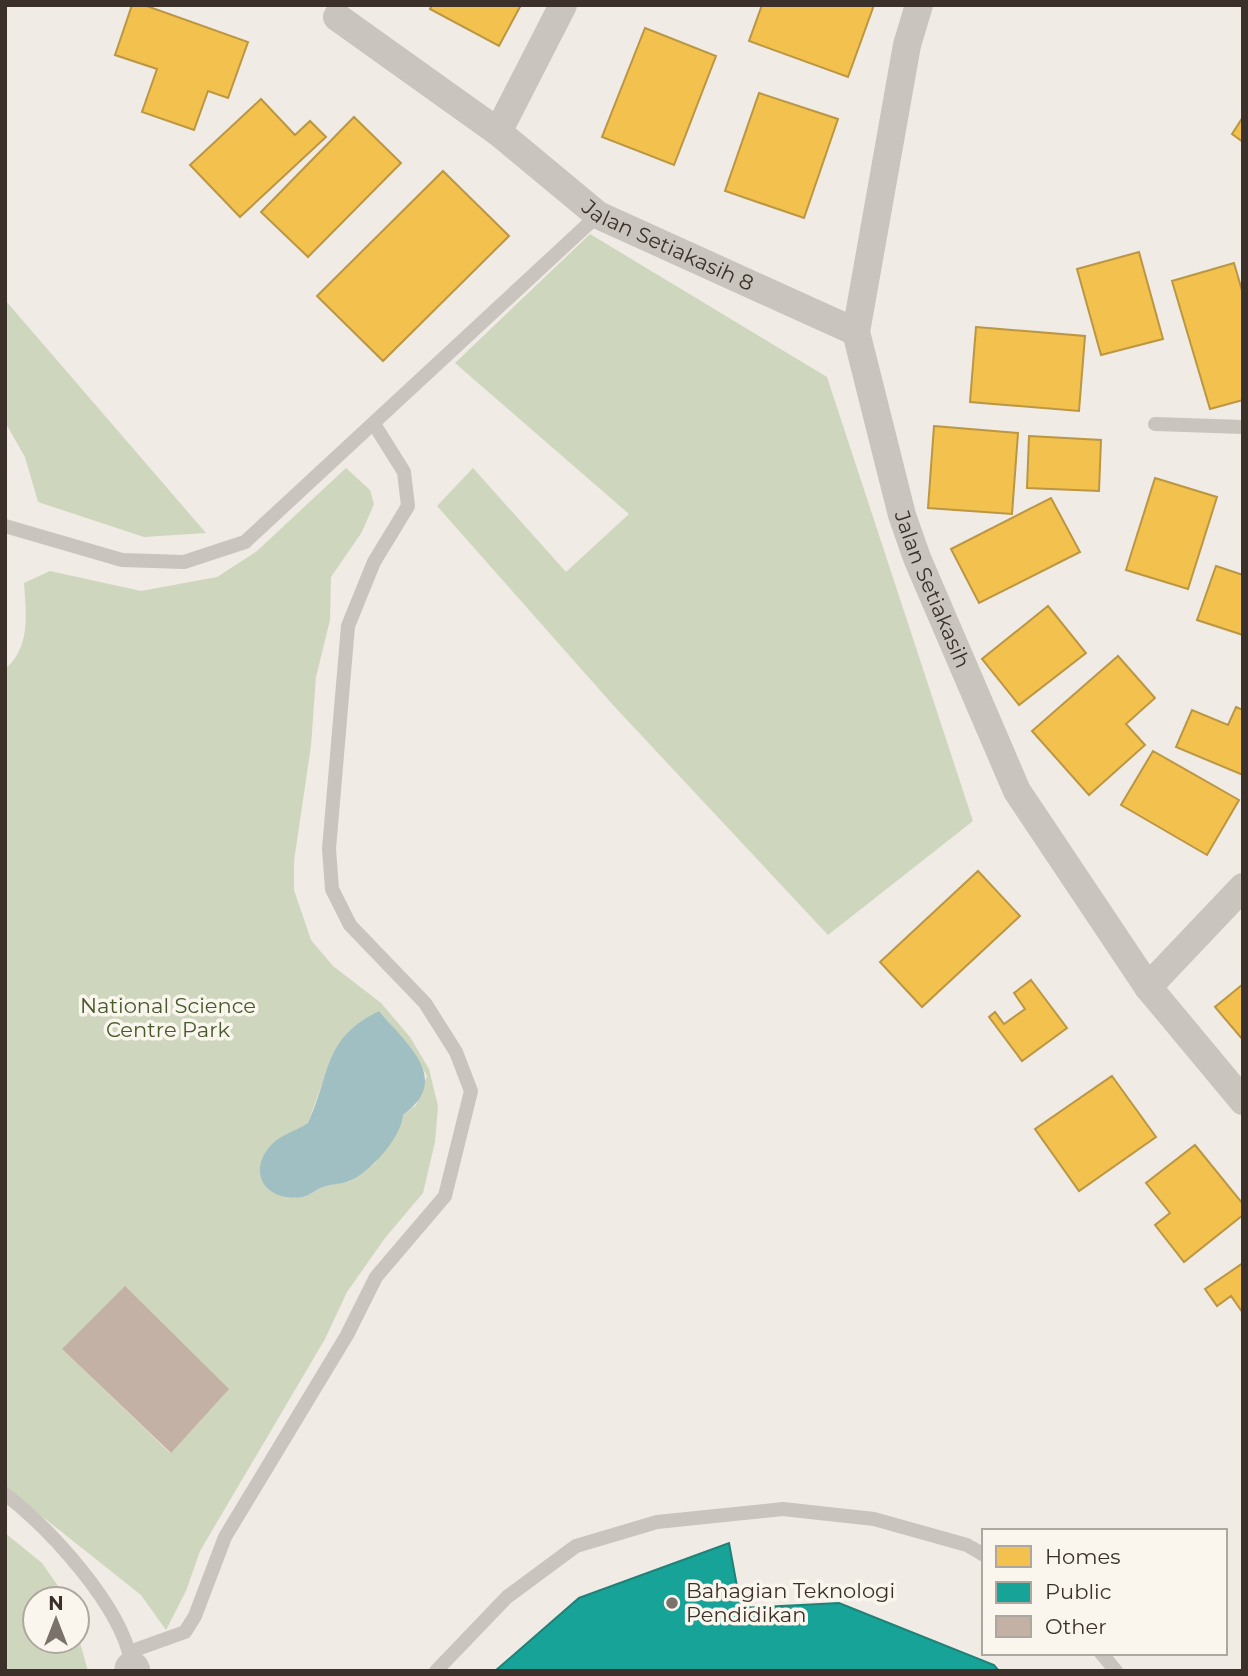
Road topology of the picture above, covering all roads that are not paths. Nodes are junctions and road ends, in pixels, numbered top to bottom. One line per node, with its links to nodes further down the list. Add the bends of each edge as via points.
1 (563, 5): 4 (street)
2 (919, 5): 6 (street, Jalan Setiakasih, via 907,45)
3 (337, 17): 4 (street, Jalan Setiakasih 8)
4 (498, 132): 5 (street, Jalan Setiakasih 8)
5 (598, 215): 6 (street, Jalan Setiakasih 8); 7 (lane)
6 (856, 332): 12 (street, Jalan Setiakasih, via 917,558 1017,790)
7 (374, 424): 10 (lane, via 245,542 184,562 122,560); 17 (lane, via 404,472 408,506 374,562 348,626 329,849 332,888 350,925 425,1003 456,1052 471,1091 445,1196 376,1276 347,1335 225,1537 185,1632)
8 (1155, 424): 9 (lane)
9 (1243, 427)
10 (5, 526)
11 (1243, 887): 12 (street)
12 (1148, 987): 13 (street, Jalan Setiakasih)
13 (1243, 1101)
14 (5, 1494): 17 (lane, via 38,1519 76,1563 107,1608)
15 (982, 1554): 18 (lane, via 967,1545 874,1519 783,1509 657,1522 576,1546 507,1597)
16 (1103, 1655): 19 (lane)
17 (132, 1667)
18 (436, 1671)
19 (1116, 1671)

